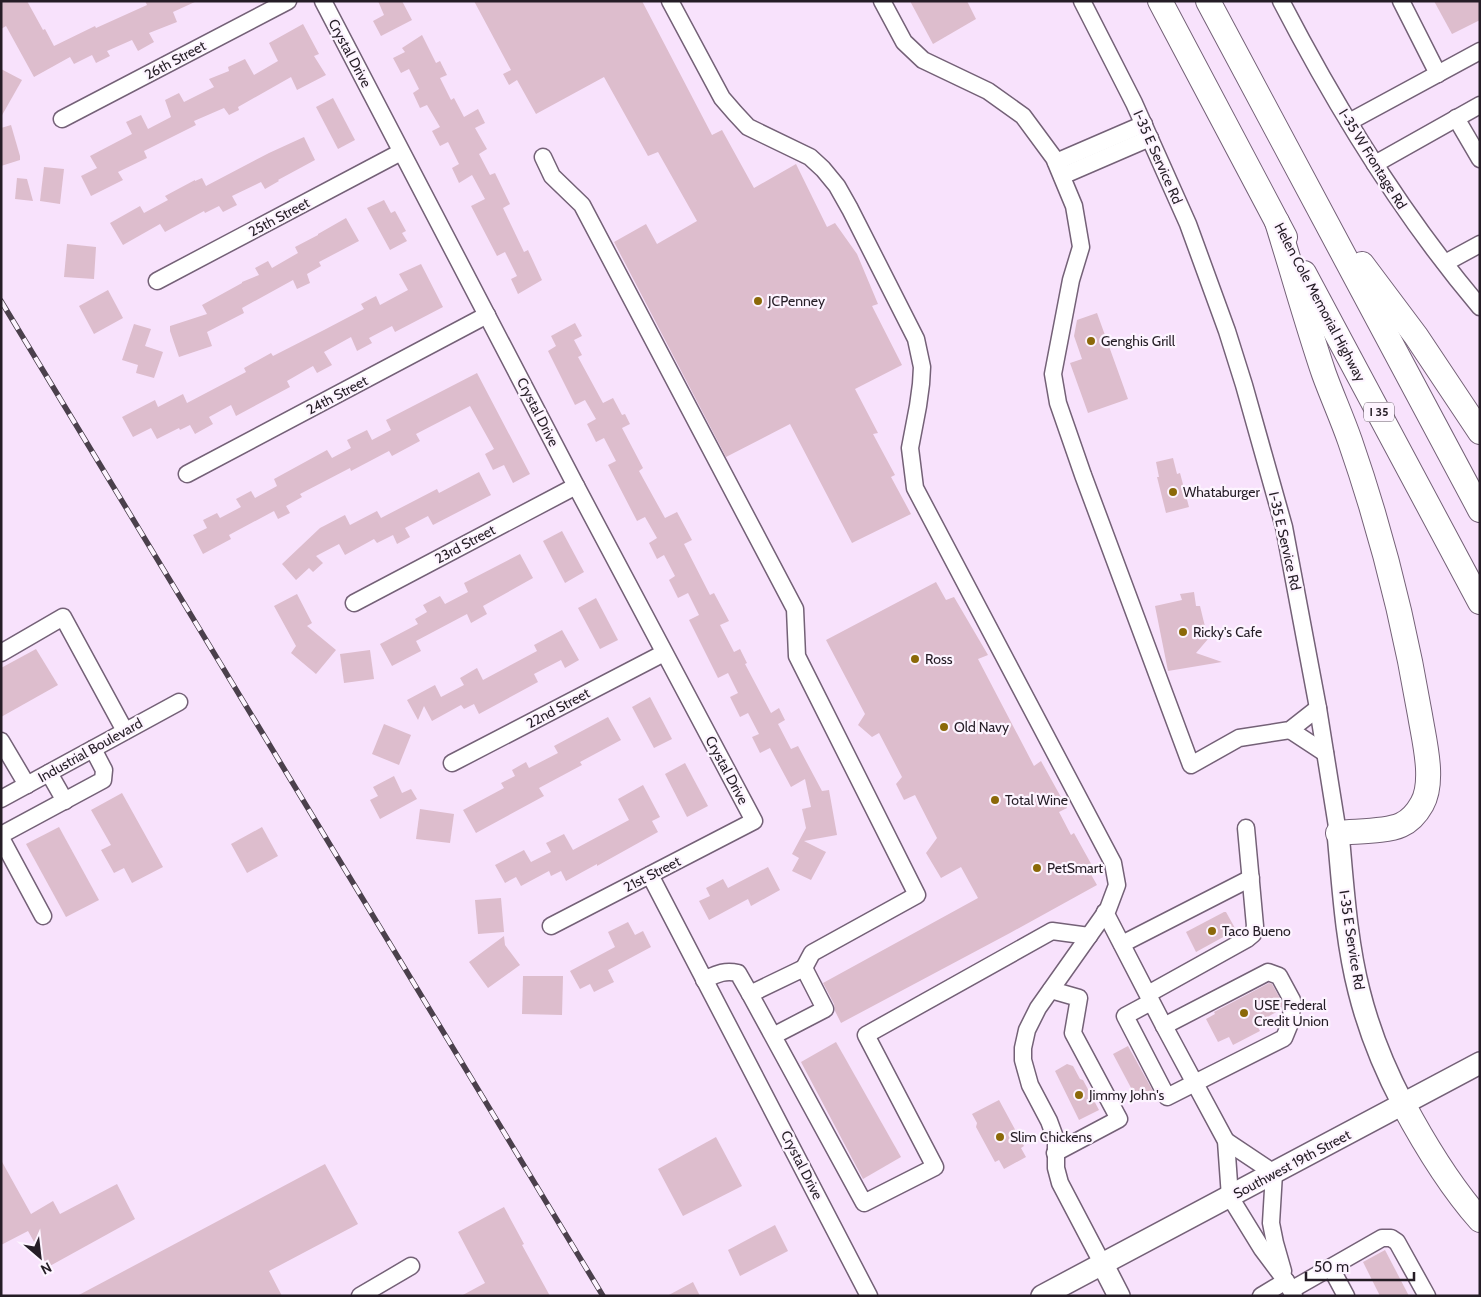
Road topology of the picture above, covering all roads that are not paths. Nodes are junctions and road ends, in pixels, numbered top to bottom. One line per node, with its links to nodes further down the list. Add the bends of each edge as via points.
1 (288, 1): 14 (street, 26th Street)
2 (323, 1): 17 (street, Crystal Drive)
3 (670, 1): 56 (street, via 722,98 737,116 748,127 810,157 837,186 916,339 922,367 910,448 915,488 1113,863 1117,885)
4 (882, 1): 21 (street, via 904,42 923,60 988,91 1023,116)
5 (1082, 1): 16 (street, I-35 E Service Rd)
6 (1160, 1): 23 (highway, Helen Cole Memorial Highway / I 35)
7 (1208, 1): 22 (highway)
8 (1280, 1): 15 (street, I-35 W Frontage Rd)
9 (1401, 1): 11 (street)
10 (1480, 51): 11 (street)
11 (1438, 74): 15 (street)
12 (1480, 105): 13 (street)
13 (1456, 118): 19 (street); 20 (street)
14 (62, 119)
15 (1349, 122): 20 (street, I-35 W Frontage Rd)
16 (1147, 131): 21 (street); 39 (street, I-35 E Service Rd, via 1188,224 1244,385 1284,527)
17 (401, 152): 26 (street, 25th Street); 29 (street, Crystal Drive)
18 (543, 157): 61 (street, via 552,176 582,205 795,610 796,656 917,895 812,953)
19 (1480, 159)
20 (1375, 164): 25 (street, I-35 W Frontage Rd)
21 (1059, 169): 40 (street, via 1074,206 1081,248 1071,280 1053,374 1058,403 1191,765 1240,738)
22 (1315, 201): 30 (highway, via 1416,336); 33 (highway)
23 (1277, 222): 34 (highway, Helen Cole Memorial Highway / I 35); 52 (highway, via 1387,562 1414,677 1427,756 1427,790 1423,802 1409,820 1389,828)
24 (1480, 244): 25 (street)
25 (1445, 262): 27 (street, I-35 W Frontage Rd)
26 (157, 281)
27 (1474, 290): 28 (street, I-35 W Frontage Rd)
28 (1480, 307)
29 (487, 315): 31 (street, 24th Street); 32 (street, Crystal Drive)
30 (1480, 432)
31 (187, 474)
32 (576, 486): 35 (street, 23rd Street); 36 (street, Crystal Drive)
33 (1480, 510)
34 (1480, 602)
35 (354, 603)
36 (664, 652): 45 (street, 22nd Street); 50 (street, Crystal Drive)
37 (1, 653): 41 (street, via 63,617)
38 (178, 702): 41 (street, Industrial Boulevard)
39 (1318, 708): 40 (street); 44 (street, I-35 E Service Rd)
40 (1290, 730): 44 (street)
41 (125, 731): 43 (street, Industrial Boulevard)
42 (1, 741): 47 (street)
43 (93, 749): 46 (street, Industrial Boulevard); 49 (street, via 104,770 103,780)
44 (1325, 754): 52 (street, I-35 E Service Rd)
45 (452, 763)
46 (49, 773): 47 (street, Industrial Boulevard); 49 (street)
47 (27, 785): 48 (street, Industrial Boulevard)
48 (1, 799)
49 (65, 801): 53 (street)
50 (754, 822): 54 (street, 21st Street)
51 (1246, 828): 55 (street)
52 (1338, 833): 70 (main road, I-35 E Service Rd, via 1348,929 1359,990 1384,1066)
53 (1, 837): 57 (street)
54 (650, 875): 58 (street, 21st Street); 62 (street, Crystal Drive)
55 (1251, 878): 60 (street); 65 (street, via 1253,934)
56 (1105, 912): 59 (street); 60 (street)
57 (42, 916)
58 (551, 926)
59 (1089, 936): 63 (street); 67 (street, via 1052,931 866,1035 935,1167 864,1203)
60 (1122, 944): 65 (street)
61 (804, 968): 64 (street); 67 (street, via 825,1009)
62 (704, 980): 64 (street, via 719,973 738,973); 82 (street, Crystal Drive)
63 (1050, 990): 72 (street, via 1026,1030 1023,1060 1030,1085 1056,1140); 72 (street, via 1079,998 1074,1033 1118,1119)
64 (750, 994): 67 (street)
65 (1150, 998): 66 (street); 69 (street, via 1125,1016 1167,1097)
66 (1164, 1026): 69 (street); 69 (street, via 1268,972 1279,976 1284,984 1292,1000 1291,1021 1284,1038)
67 (773, 1036)
68 (1480, 1062): 70 (main road, Southwest 19th Street)
69 (1196, 1083): 71 (street)
70 (1403, 1104): 73 (main road, Southwest 19th Street); 75 (highway, via 1444,1175)
71 (1226, 1141): 73 (street); 74 (street)
72 (1055, 1153): 76 (street, via 1060,1183)
73 (1274, 1173): 74 (main road, Southwest 19th Street); 79 (street, via 1271,1223)
74 (1230, 1197): 76 (main road, Southwest 19th Street); 79 (street)
75 (1480, 1220)
76 (1102, 1263): 83 (main road, Southwest 19th Street); 84 (main road)
77 (411, 1266): 81 (street)
78 (1331, 1268): 79 (street); 85 (street); 86 (street, via 1382,1238 1391,1238 1397,1242)
79 (1291, 1289): 80 (street)
80 (1266, 1295)
81 (360, 1296)
82 (870, 1296)
83 (1042, 1296)
84 (1119, 1296)
85 (1346, 1296)
86 (1427, 1296)

